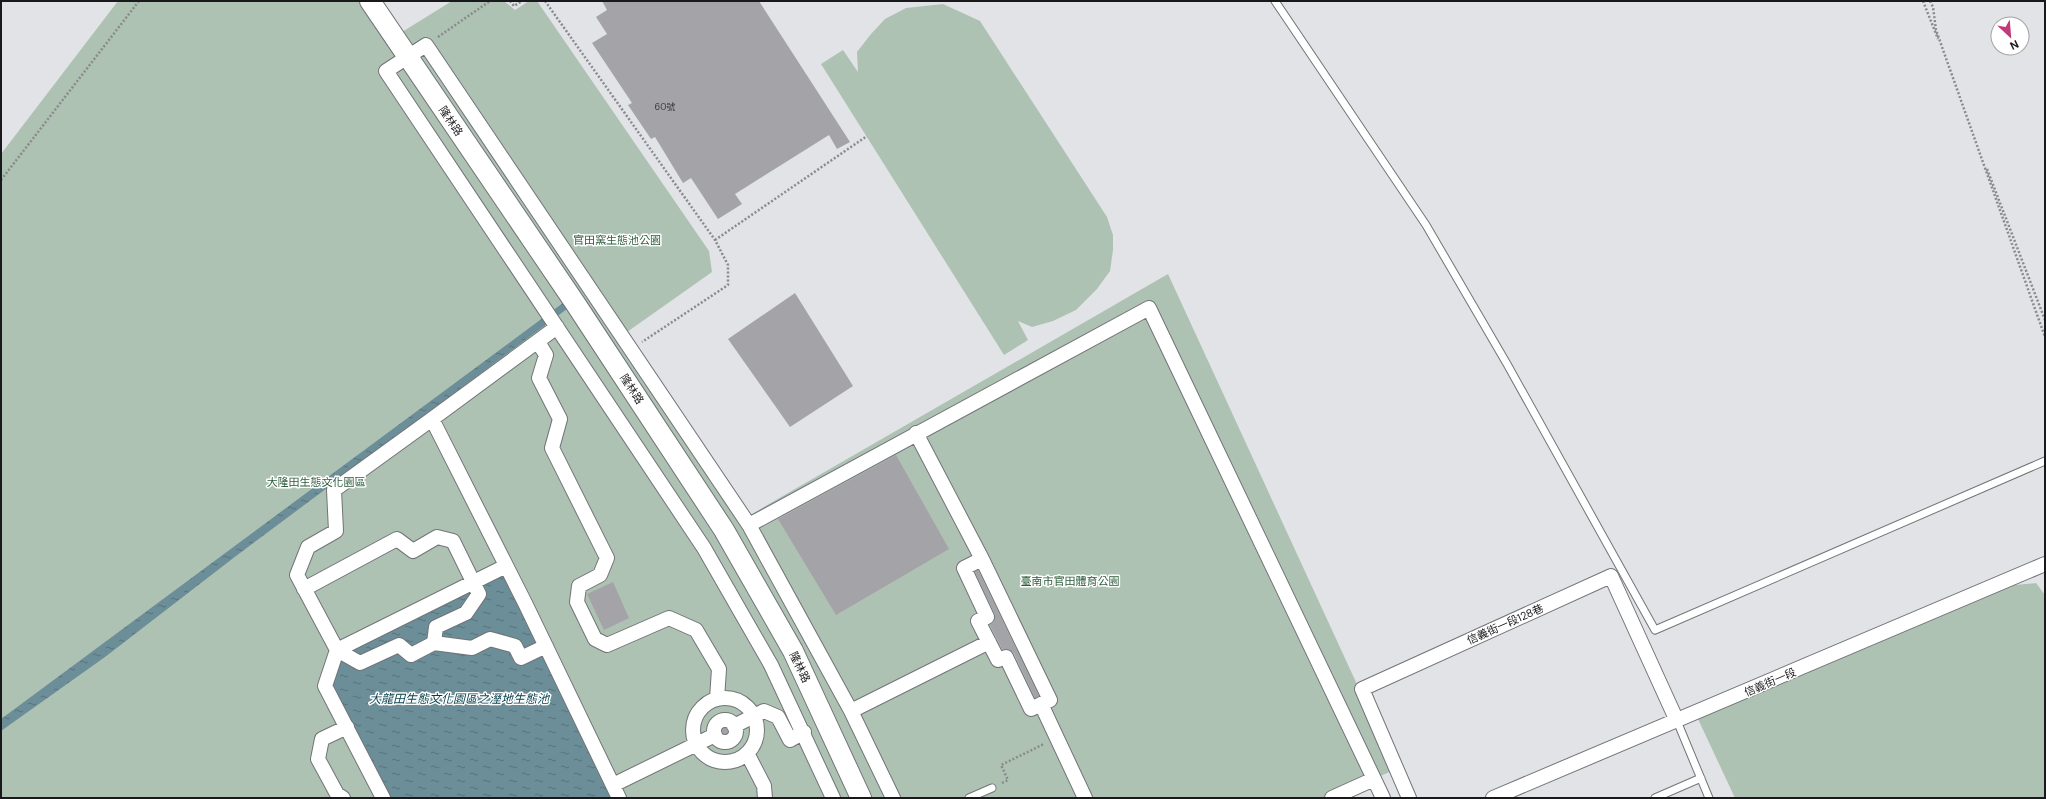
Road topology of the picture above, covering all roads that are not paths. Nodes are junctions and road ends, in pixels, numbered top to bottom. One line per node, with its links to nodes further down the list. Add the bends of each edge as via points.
1 (370, 1): 3 (street, 隆林路)
2 (1275, 1): 8 (lane, via 1426,225 1507,364 1655,630)
3 (408, 58): 4 (street, via 386,71); 9 (street, via 426,45); 37 (street, 隆林路, via 575,303 724,530 792,651)
4 (557, 327): 5 (street); 25 (street, via 704,548 771,665)
5 (538, 342): 6 (street); 19 (street, via 546,355 539,378 560,419 552,448 607,558 600,575 579,586 577,602 595,639 607,645 669,618 696,630 719,669)
6 (432, 419): 12 (street); 14 (street, via 334,490 336,531 308,547 297,575)
7 (916, 433): 9 (street); 10 (street); 29 (street, via 1149,308)
8 (2045, 461)
9 (749, 525): 21 (street)
10 (982, 559): 15 (street, via 964,568 987,617 978,621); 20 (street, via 1050,700)
11 (2045, 564): 23 (street, 信義街一段)
12 (506, 566): 13 (street); 17 (street)
13 (473, 582): 14 (street, via 453,541 437,537 413,551 397,539); 16 (street, via 479,594 466,613 436,627); 18 (street)
14 (304, 589): 18 (street)
15 (989, 642): 20 (street, via 998,660 1006,657 1031,709); 21 (street)
16 (434, 644): 17 (street, via 472,648 490,639 515,646 521,658); 18 (street, via 411,655 399,645 360,663)
17 (546, 646): 30 (street)
18 (337, 650): 24 (street, via 325,686)
19 (717, 699): 22 (street, via 738,700); 26 (street, via 707,703 695,720 693,730)
20 (1041, 704): 40 (street)
21 (851, 711): 38 (street)
22 (754, 716): 25 (street, via 764,711 778,717 790,740); 26 (street, via 734,726 729,721 719,722 715,728 715,735); 27 (street, via 757,734)
23 (1677, 721): 28 (lane); 43 (street, 信義街一段128巷, via 1611,576 1362,689); 44 (street, 信義街一段)
24 (347, 727): 32 (street, via 322,739 318,759 337,794); 33 (street)
25 (804, 732): 36 (street)
26 (697, 744): 27 (street, via 708,756 718,761 738,759); 30 (street)
27 (747, 753): 35 (street, via 764,786)
28 (1701, 778): 45 (lane); 46 (lane)
29 (1374, 779): 41 (street); 42 (street)
30 (613, 785): 34 (street)
31 (992, 788): 39 (lane)
32 (343, 798)
33 (383, 798)
34 (619, 798)
35 (765, 798)
36 (833, 798)
37 (861, 798)
38 (892, 798)
39 (969, 798)
40 (1085, 798)
41 (1332, 798)
42 (1383, 798)
43 (1409, 798)
44 (1494, 798)
45 (1655, 798)
46 (1709, 798)

